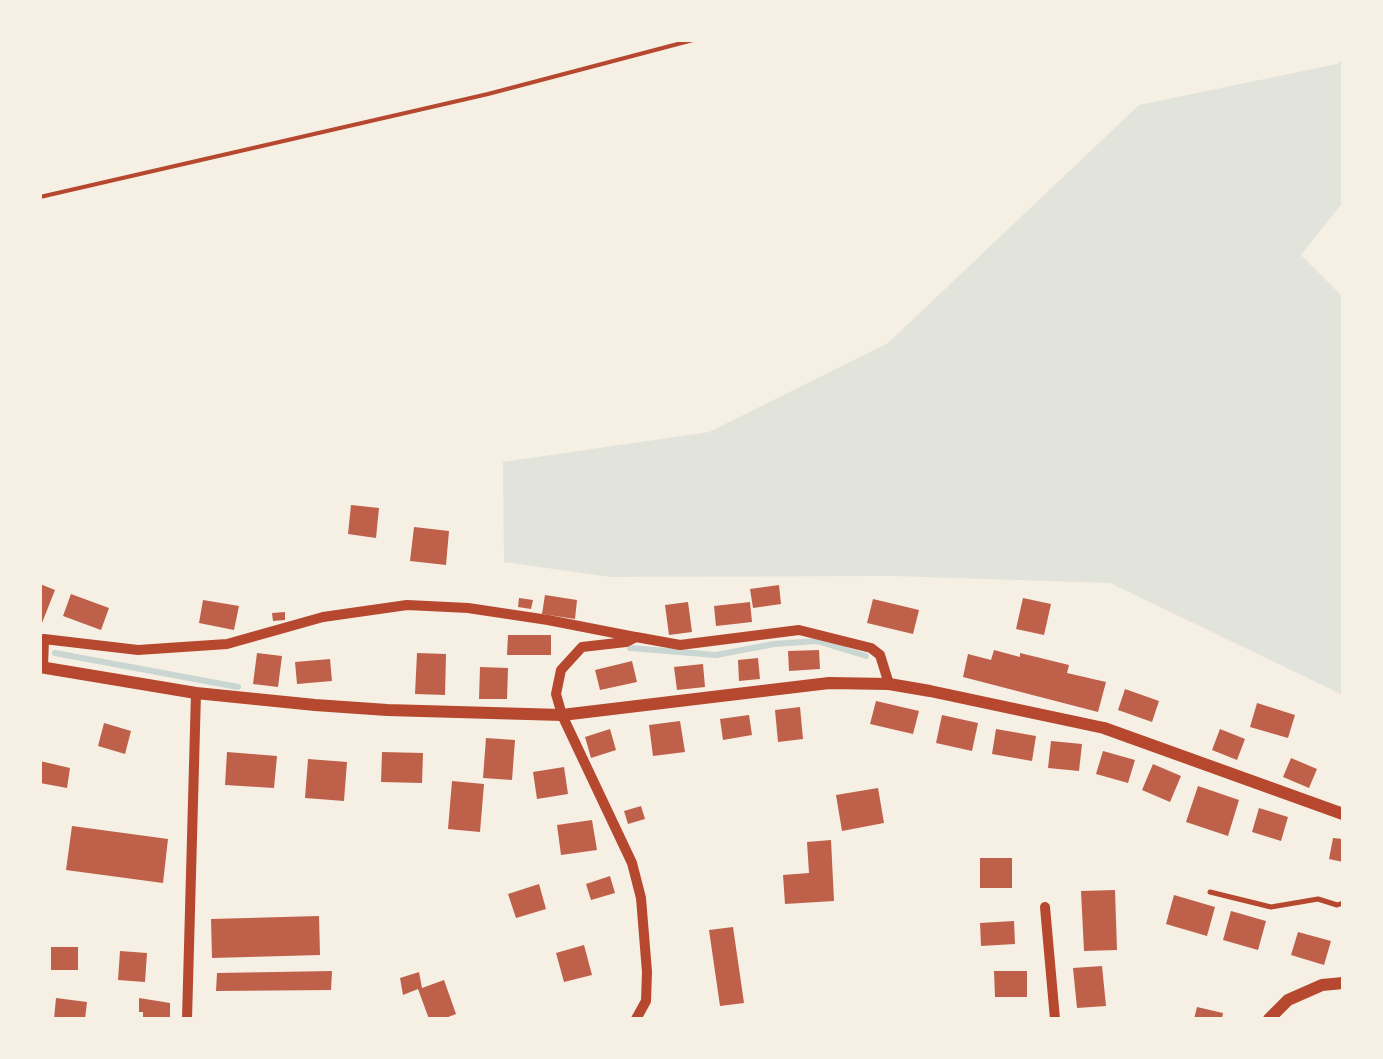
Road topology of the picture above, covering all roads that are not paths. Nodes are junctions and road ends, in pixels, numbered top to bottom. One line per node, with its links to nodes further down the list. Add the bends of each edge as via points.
1 (636, 637): 2 (street, via 468,608 407,605 323,616 227,644 138,650 44,639); 3 (street, via 680,644 799,630 871,648); 5 (street, via 582,647 561,670 556,694)
2 (41, 667): 4 (street)
3 (889, 684): 5 (street, via 829,683); 6 (street, via 1104,728)
4 (196, 693): 5 (street, via 387,710); 11 (street)
5 (562, 714): 12 (street, via 637,880 646,1001)
6 (1343, 814)
7 (1210, 892): 8 (lane, via 1271,907 1318,899)
8 (1343, 903)
9 (1045, 907): 13 (street)
10 (1343, 983): 14 (street, via 1322,984 1288,1000)
11 (187, 1019)
12 (636, 1019)
13 (1054, 1019)
14 (1269, 1019)

